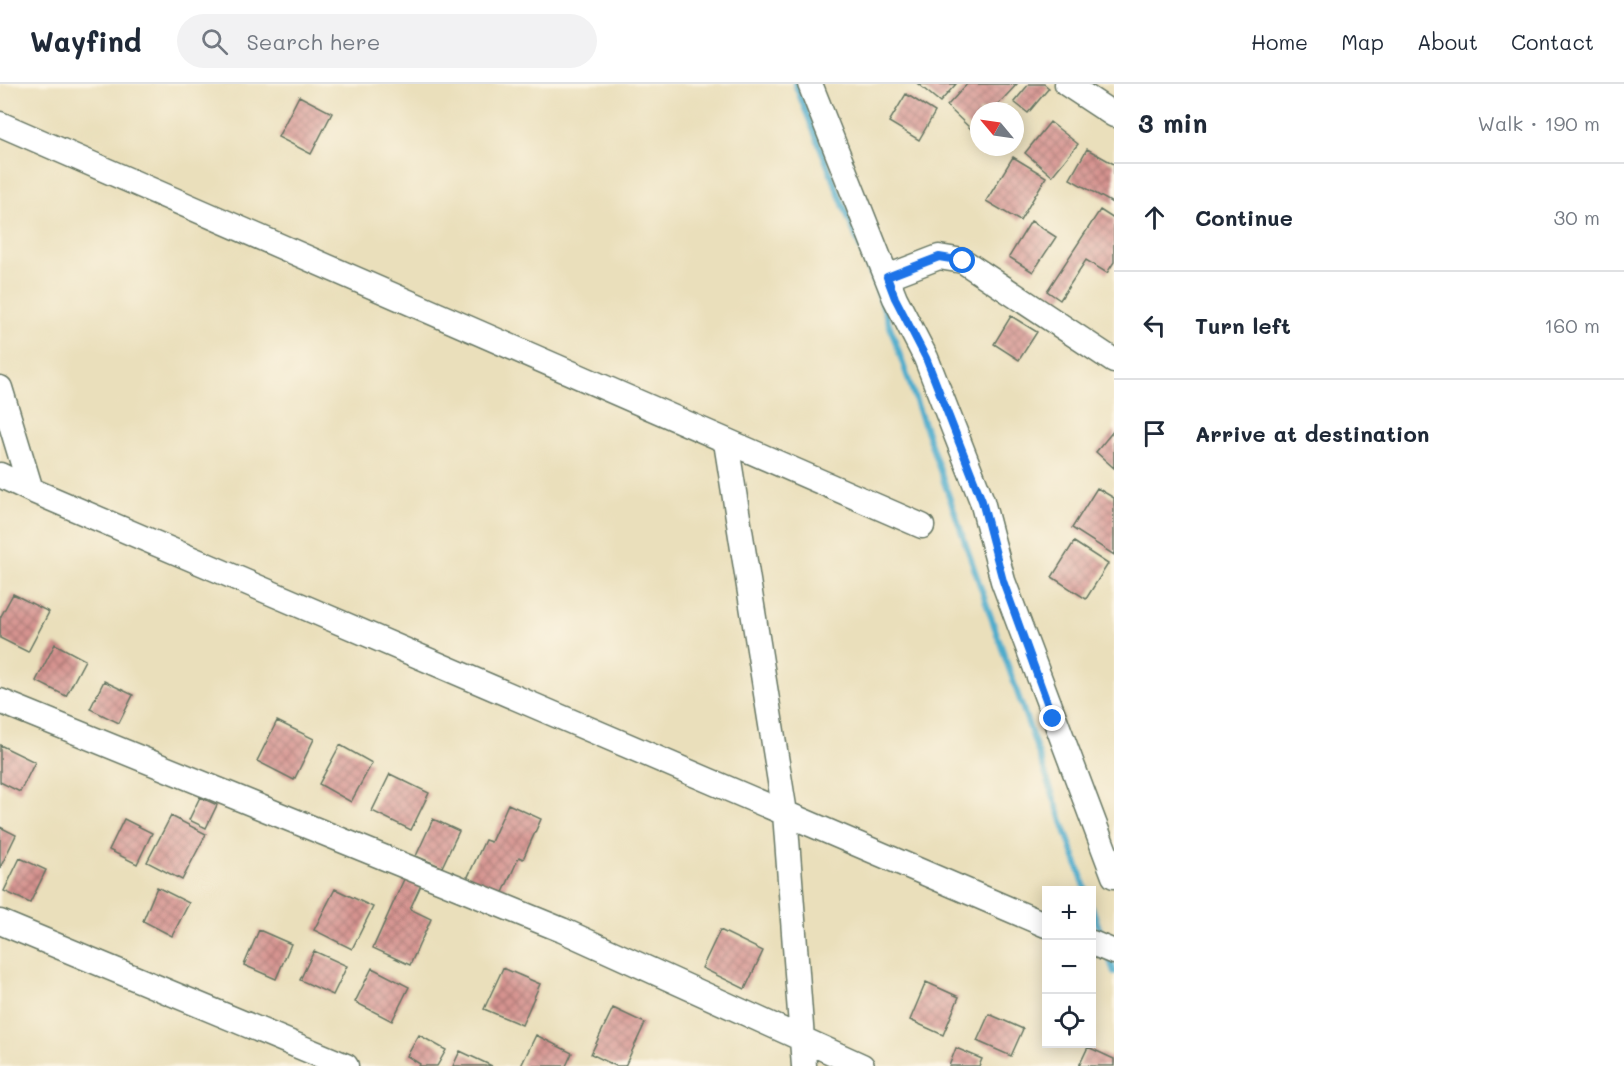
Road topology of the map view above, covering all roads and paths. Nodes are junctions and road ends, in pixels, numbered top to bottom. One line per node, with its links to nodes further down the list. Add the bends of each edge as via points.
1 (810, 84): 5 (street)
2 (1067, 84): 3 (street)
3 (1114, 115)
4 (0, 124): 8 (street)
5 (887, 277): 6 (street, via 939,257 963,261); 14 (street, via 926,358 982,501 1003,581)
6 (1114, 362)
7 (0, 388): 10 (street)
8 (726, 442): 11 (street); 13 (street)
9 (0, 475): 10 (street)
10 (31, 490): 13 (street)
11 (922, 526)
12 (0, 701): 17 (street, via 562,930)
13 (785, 813): 16 (street); 17 (street)
14 (1114, 876)
15 (0, 922): 18 (street)
16 (1042, 923)
17 (801, 1039): 19 (street); 20 (street)
18 (346, 1066)
19 (804, 1066)
20 (862, 1066)

